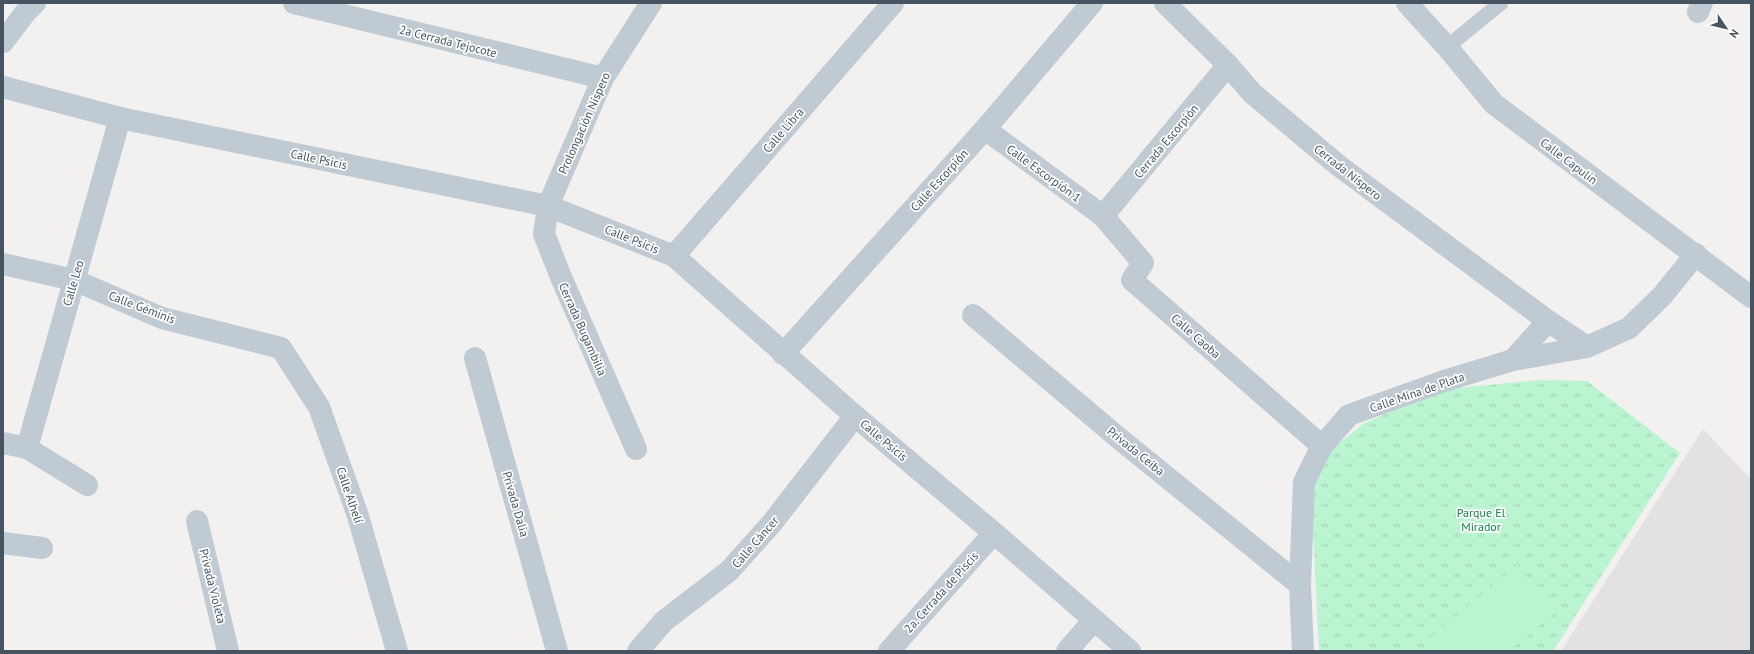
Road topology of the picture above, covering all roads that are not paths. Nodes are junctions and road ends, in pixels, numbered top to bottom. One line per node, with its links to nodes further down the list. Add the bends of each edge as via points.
1 (294, 3): 12 (street, 2a Cerrada Tejocote)
2 (651, 3): 12 (street, Prolongación Níspero)
3 (893, 3): 19 (street, Calle Libra)
4 (1092, 3): 15 (street, Calle Escorpión)
5 (1165, 3): 11 (street, Cerrada Níspero)
6 (1407, 3): 10 (street, Calle Capulín)
7 (1500, 3): 10 (lane)
8 (25, 6): 9 (street)
9 (3, 42)
10 (1447, 47): 18 (street, Calle Capulín, via 1494,104)
11 (1228, 65): 17 (street, Cerrada Escorpión); 24 (street, Cerrada Níspero, via 1252,92 1339,166)
12 (603, 78): 16 (street, Prolongación Níspero)
13 (3, 86): 14 (street, Calle Psicis)
14 (120, 118): 16 (street, Calle Psicis); 21 (street, Calle Leo)
15 (985, 129): 17 (street, Calle Escorpión 1); 27 (street, Calle Escorpión)
16 (548, 206): 19 (street, Calle Psicis); 34 (street, Cerrada Bugambilia, via 544,234)
17 (1103, 216): 32 (street, Calle Caoba, via 1143,263 1132,280)
18 (1696, 254): 22 (street, Calle Capulín); 25 (street, Calle Mina de Plata, via 1662,296 1629,328)
19 (674, 256): 27 (street, Calle Psicis)
20 (3, 264): 21 (street, Calle Géminis)
21 (74, 280): 26 (street, Calle Géminis, via 162,318); 33 (street, Calle Leo)
22 (1751, 297)
23 (973, 315): 40 (street, Privada Ceiba, via 1121,440)
24 (1548, 321): 25 (street, Cerrada Níspero); 29 (street)
25 (1587, 347): 29 (street, Calle Mina de Plata)
26 (281, 348): 43 (street, Calle Alhelí, via 320,407 357,513)
27 (783, 354): 30 (street, Calle Psicis)
28 (475, 358): 44 (street, Privada Dalia)
29 (1513, 360): 32 (street, Calle Mina de Plata, via 1444,381 1349,415)
30 (855, 416): 37 (street, Calle Psicis); 45 (street, Calle Cáncer, via 772,524 729,571 664,620)
31 (3, 443): 33 (street)
32 (1322, 446): 40 (street, Calle Mina de Plata, via 1304,482)
33 (27, 448): 35 (street)
34 (636, 449)
35 (87, 485)
36 (197, 521): 42 (street, Privada Violeta)
37 (994, 533): 41 (street, Calle Psicis); 46 (street, 2a. Cerrada de Piscis)
38 (3, 543): 39 (street)
39 (42, 548)
40 (1300, 585): 49 (street, Calle Mina de Plata)
41 (1094, 620): 47 (street); 48 (street, Calle Psicis)
42 (228, 651)
43 (397, 651)
44 (557, 651)
45 (638, 651)
46 (889, 651)
47 (1068, 651)
48 (1130, 651)
49 (1303, 651)

